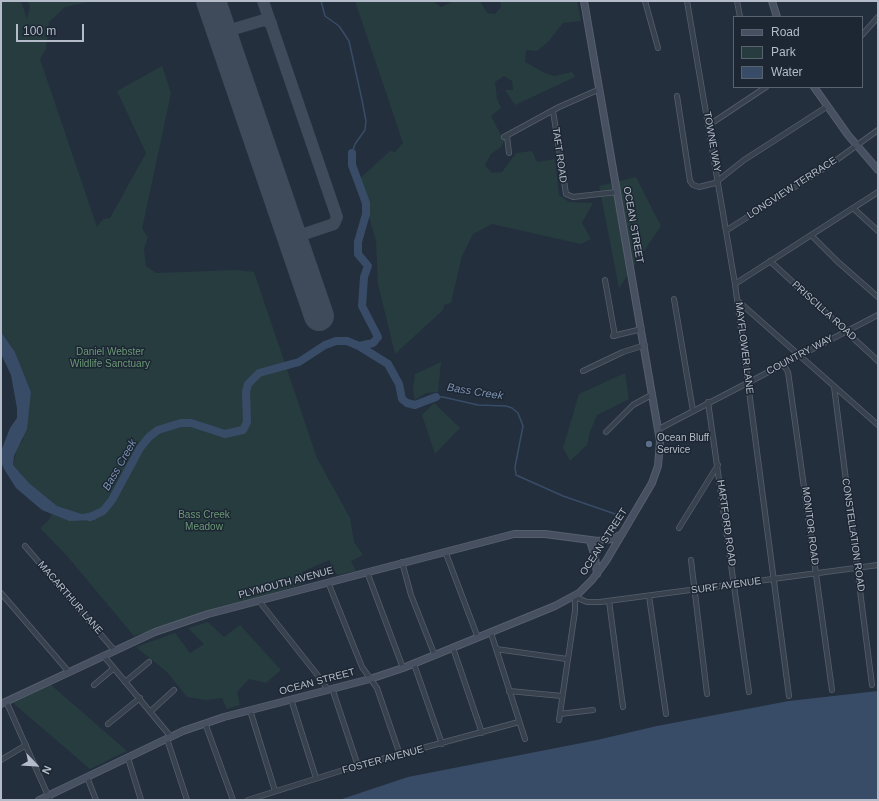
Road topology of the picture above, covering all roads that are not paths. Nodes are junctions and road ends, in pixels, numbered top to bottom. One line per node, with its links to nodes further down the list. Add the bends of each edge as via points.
1 (584, 1): 13 (main road, OCEAN STREET)
2 (645, 1): 10 (street)
3 (687, 1): 17 (street, TOWNE WAY)
4 (737, 1): 6 (street)
5 (772, 1): 7 (main road)
6 (740, 16)
7 (778, 16)
8 (878, 16): 9 (street)
9 (863, 34)
10 (658, 48)
11 (764, 88): 17 (street)
12 (815, 88): 15 (main road)
13 (600, 89): 16 (street); 23 (main road, OCEAN STREET)
14 (677, 96): 22 (street, via 691,182 699,187)
15 (828, 106): 19 (main road); 22 (street, via 744,160)
16 (553, 111): 20 (street, via 505,136); 23 (street, TAFT ROAD, via 566,194 573,197)
17 (709, 125): 22 (street, TOWNE WAY)
18 (878, 130): 19 (street, LONGVIEW TERRACE)
19 (858, 146): 21 (main road); 26 (street, LONGVIEW TERRACE)
20 (509, 153)
21 (878, 170)
22 (718, 180): 26 (street, TOWNE WAY)
23 (617, 192): 36 (main road, OCEAN STREET)
24 (878, 192): 25 (street)
25 (853, 208): 27 (street); 28 (street)
26 (727, 230): 31 (street, TOWNE WAY)
27 (878, 231)
28 (811, 235): 29 (street); 32 (street)
29 (770, 261): 31 (street); 37 (street, PRISCILLA ROAD)
30 (605, 280): 36 (street, via 614,336)
31 (735, 284): 34 (street, MAYFLOWER LANE)
32 (878, 297)
33 (674, 299): 47 (street)
34 (738, 301): 39 (street); 43 (street, MAYFLOWER LANE)
35 (878, 315): 37 (street, COUNTRY WAY)
36 (642, 329): 38 (main road, OCEAN STREET)
37 (846, 331): 39 (street, COUNTRY WAY); 40 (street, PRISCILLA ROAD)
38 (645, 345): 42 (street, via 623,352); 45 (main road, OCEAN STREET)
39 (800, 356): 41 (street, COUNTRY WAY); 44 (street)
40 (878, 361)
41 (783, 364): 43 (street, COUNTRY WAY); 63 (street, MONITOR ROAD, via 788,372)
42 (583, 371)
43 (748, 382): 46 (street, COUNTRY WAY); 64 (street, MAYFLOWER LANE)
44 (834, 386): 48 (street); 60 (street, CONSTELLATION ROAD)
45 (653, 394): 49 (main road, OCEAN STREET); 50 (street, via 632,405)
46 (708, 402): 47 (street, COUNTRY WAY); 51 (street, HARTFORD ROAD)
47 (693, 411): 49 (street, COUNTRY WAY)
48 (878, 425)
49 (659, 429): 53 (main road, OCEAN STREET, via 660,451 656,472 645,497)
50 (606, 432)
51 (718, 465): 52 (street); 66 (street, HARTFORD ROAD)
52 (679, 528)
53 (622, 534): 54 (main road, PLYMOUTH AVENUE, via 612,539); 62 (main road, OCEAN STREET)
54 (590, 541): 56 (main road, PLYMOUTH AVENUE, via 525,532); 62 (main road)
55 (25, 546): 77 (street, MACARTHUR LANE)
56 (445, 551): 58 (main road, PLYMOUTH AVENUE); 74 (street)
57 (691, 560): 67 (street)
58 (402, 562): 61 (main road, PLYMOUTH AVENUE); 79 (street)
59 (878, 566): 60 (street, SURF AVENUE)
60 (857, 568): 63 (street, SURF AVENUE); 88 (street, CONSTELLATION ROAD)
61 (367, 572): 65 (main road, PLYMOUTH AVENUE); 84 (street)
62 (597, 574): 70 (main road, OCEAN STREET)
63 (816, 574): 64 (street, SURF AVENUE); 93 (street, MONITOR ROAD)
64 (774, 579): 66 (street, SURF AVENUE); 97 (street, MAYFLOWER LANE)
65 (328, 582): 71 (main road, PLYMOUTH AVENUE); 86 (street, via 362,667)
66 (734, 585): 67 (street, SURF AVENUE); 94 (street, HARTFORD ROAD)
67 (693, 590): 69 (street, SURF AVENUE); 95 (street)
68 (1, 593): 85 (street)
69 (650, 596): 72 (street, SURF AVENUE); 106 (street)
70 (575, 597): 72 (street, SURF AVENUE, via 592,603); 73 (main road, OCEAN STREET); 80 (street)
71 (258, 601): 77 (main road, PLYMOUTH AVENUE, via 189,620); 90 (street)
72 (609, 601): 101 (street)
73 (491, 633): 74 (main road, OCEAN STREET); 76 (street)
74 (478, 638): 75 (main road, OCEAN STREET)
75 (453, 648): 79 (main road, OCEAN STREET); 111 (street)
76 (496, 649): 80 (street); 92 (street)
77 (114, 650): 78 (main road, PLYMOUTH AVENUE)
78 (103, 655): 83 (street); 85 (main road, PLYMOUTH AVENUE)
79 (435, 656): 82 (main road, OCEAN STREET)
80 (567, 659): 96 (street)
81 (149, 662): 87 (street)
82 (414, 664): 84 (main road, OCEAN STREET); 114 (street)
83 (114, 668): 87 (street); 89 (street)
84 (403, 668): 86 (main road, OCEAN STREET)
85 (68, 671): 100 (main road, PLYMOUTH AVENUE)
86 (370, 678): 90 (main road, OCEAN STREET); 116 (street, via 377,688)
87 (125, 682): 98 (street)
88 (872, 685)
89 (94, 686)
90 (330, 688): 99 (main road, OCEAN STREET); 119 (street)
91 (174, 690): 104 (street)
92 (509, 690): 96 (street); 108 (street)
93 (832, 690)
94 (749, 692)
95 (706, 694)
96 (562, 696): 105 (street)
97 (790, 696)
98 (140, 698): 104 (street); 110 (street)
99 (291, 699): 102 (main road, OCEAN STREET); 121 (street)
100 (4, 702): 115 (street)
101 (623, 707)
102 (250, 710): 109 (main road, OCEAN STREET); 122 (street)
103 (593, 710): 105 (street)
104 (151, 711): 112 (street)
105 (560, 714): 107 (street)
106 (666, 714)
107 (559, 720)
108 (519, 722): 111 (street, FOSTER AVENUE); 113 (street)
109 (205, 723): 112 (main road, OCEAN STREET); 128 (street)
110 (108, 724)
111 (482, 733): 114 (street, FOSTER AVENUE)
112 (169, 738): 117 (main road, OCEAN STREET); 127 (street)
113 (525, 739)
114 (442, 744): 116 (street, FOSTER AVENUE)
115 (26, 745): 118 (street); 123 (street)
116 (400, 755): 119 (street, FOSTER AVENUE)
117 (128, 758): 120 (main road, OCEAN STREET); 126 (street)
118 (1, 760)
119 (358, 766): 121 (street, FOSTER AVENUE)
120 (87, 777): 123 (main road, OCEAN STREET); 125 (street)
121 (316, 778): 122 (street, FOSTER AVENUE)
122 (275, 791): 129 (street, FOSTER AVENUE)
123 (49, 798): 124 (main road, OCEAN STREET)
124 (39, 800)
125 (96, 800)
126 (141, 800)
127 (187, 800)
128 (233, 800)
129 (248, 800)

